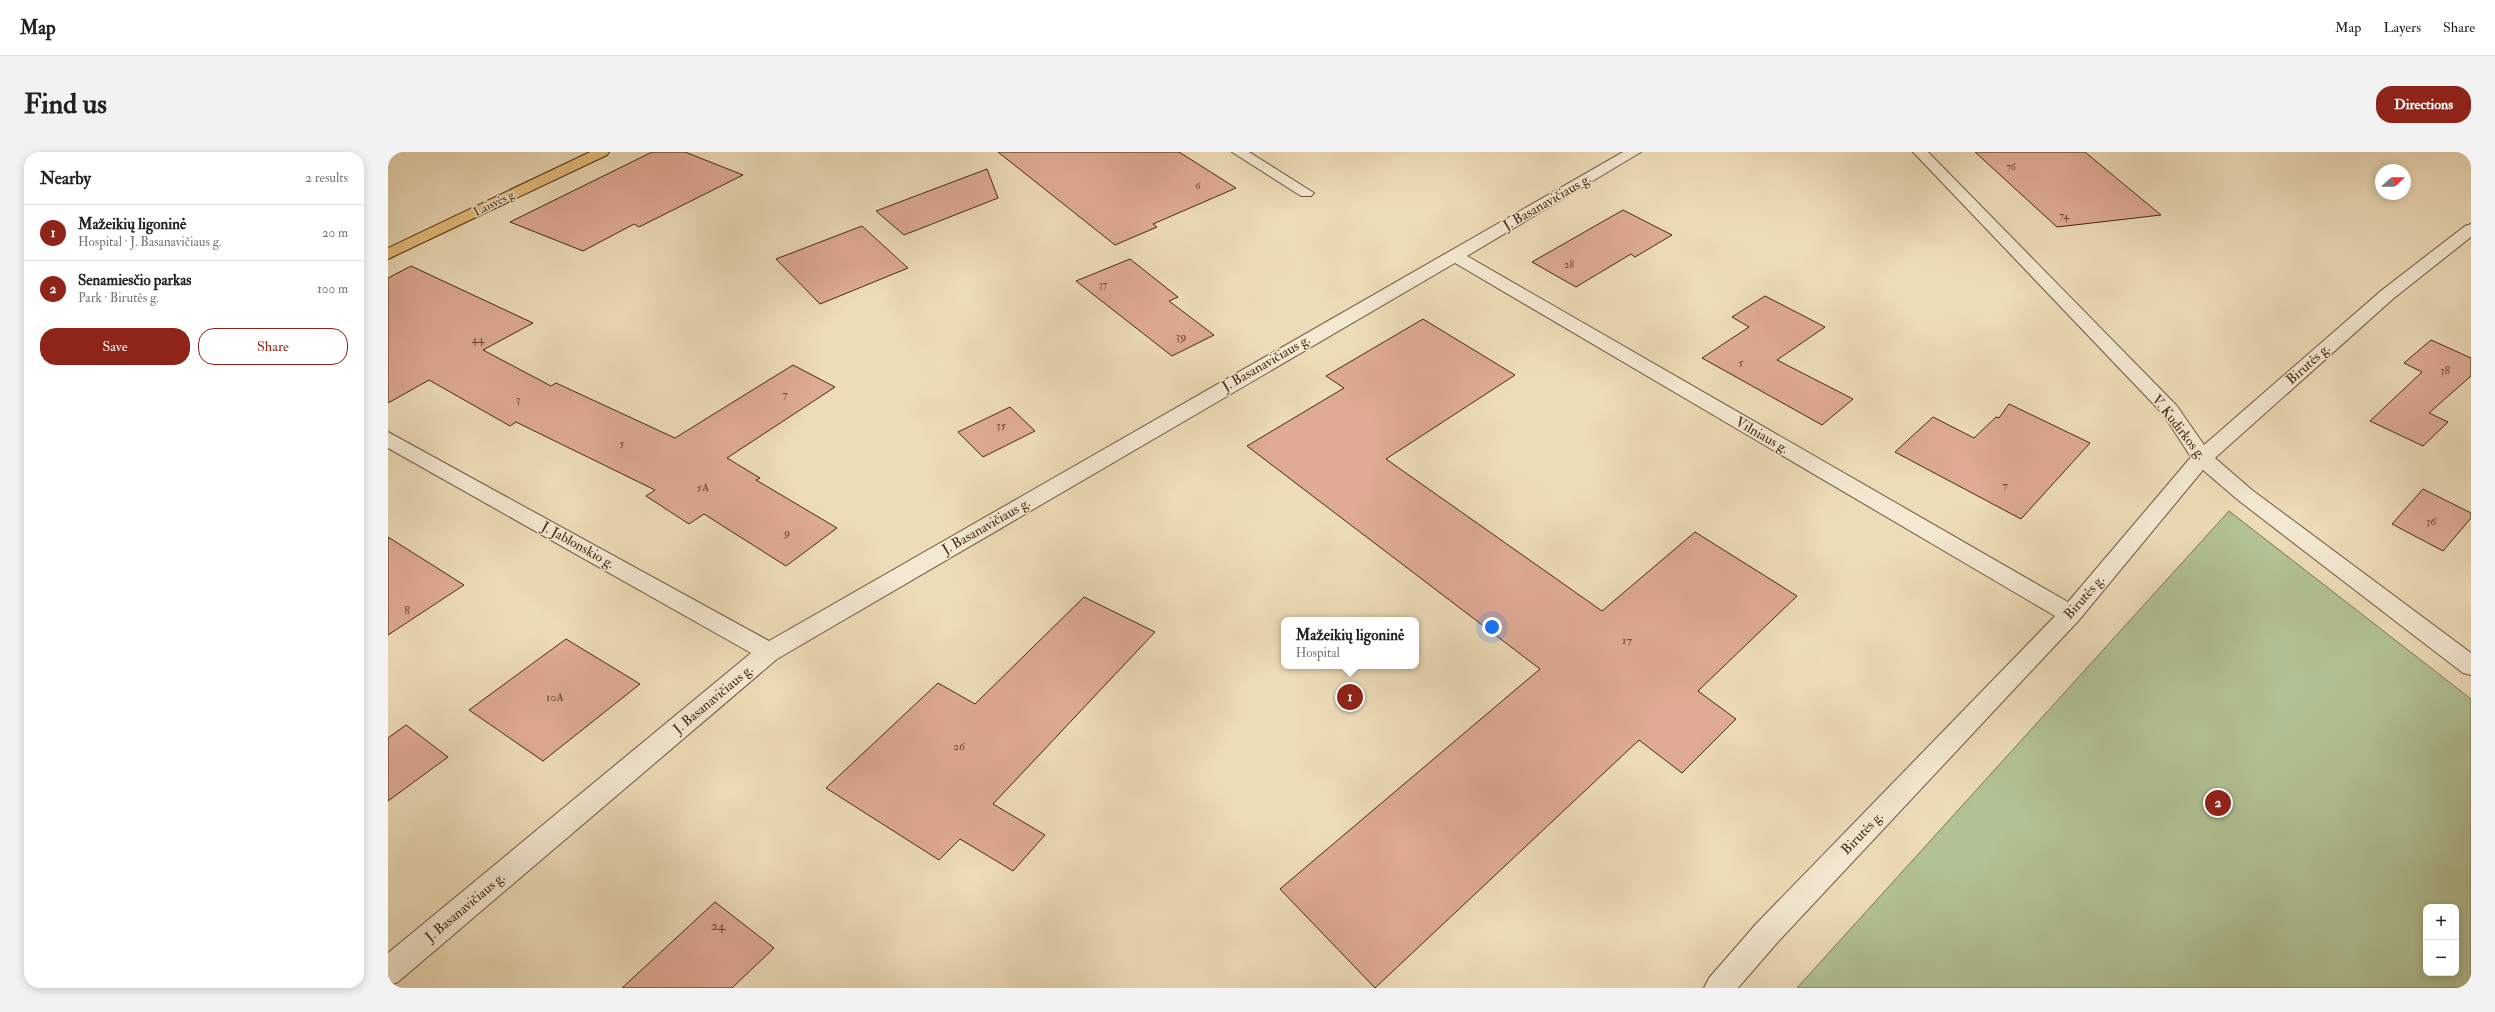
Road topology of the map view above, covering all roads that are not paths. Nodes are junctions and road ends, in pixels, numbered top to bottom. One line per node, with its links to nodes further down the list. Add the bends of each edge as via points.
1 (602, 152): 7 (main road, Laisvės g.)
2 (1239, 152): 5 (street)
3 (1634, 152): 8 (street, J. Basanavičiaus g.)
4 (1920, 152): 10 (street, V. Kudirkos g., via 2170,410)
5 (1306, 193)
6 (2471, 229): 10 (street, Birutės g., via 2388,294)
7 (388, 254)
8 (1453, 255): 11 (street, Vilniaus g.); 12 (street, J. Basanavičiaus g.)
9 (388, 439): 12 (street, J. Jablonskio g.)
10 (2202, 458): 11 (street, Birutės g.); 13 (street, V. Kudirkos g., via 2245,495)
11 (2071, 614): 15 (street, Birutės g., via 1766,934)
12 (769, 652): 14 (street, J. Basanavičiaus g.)
13 (2471, 666)
14 (388, 972)
15 (1719, 988)

